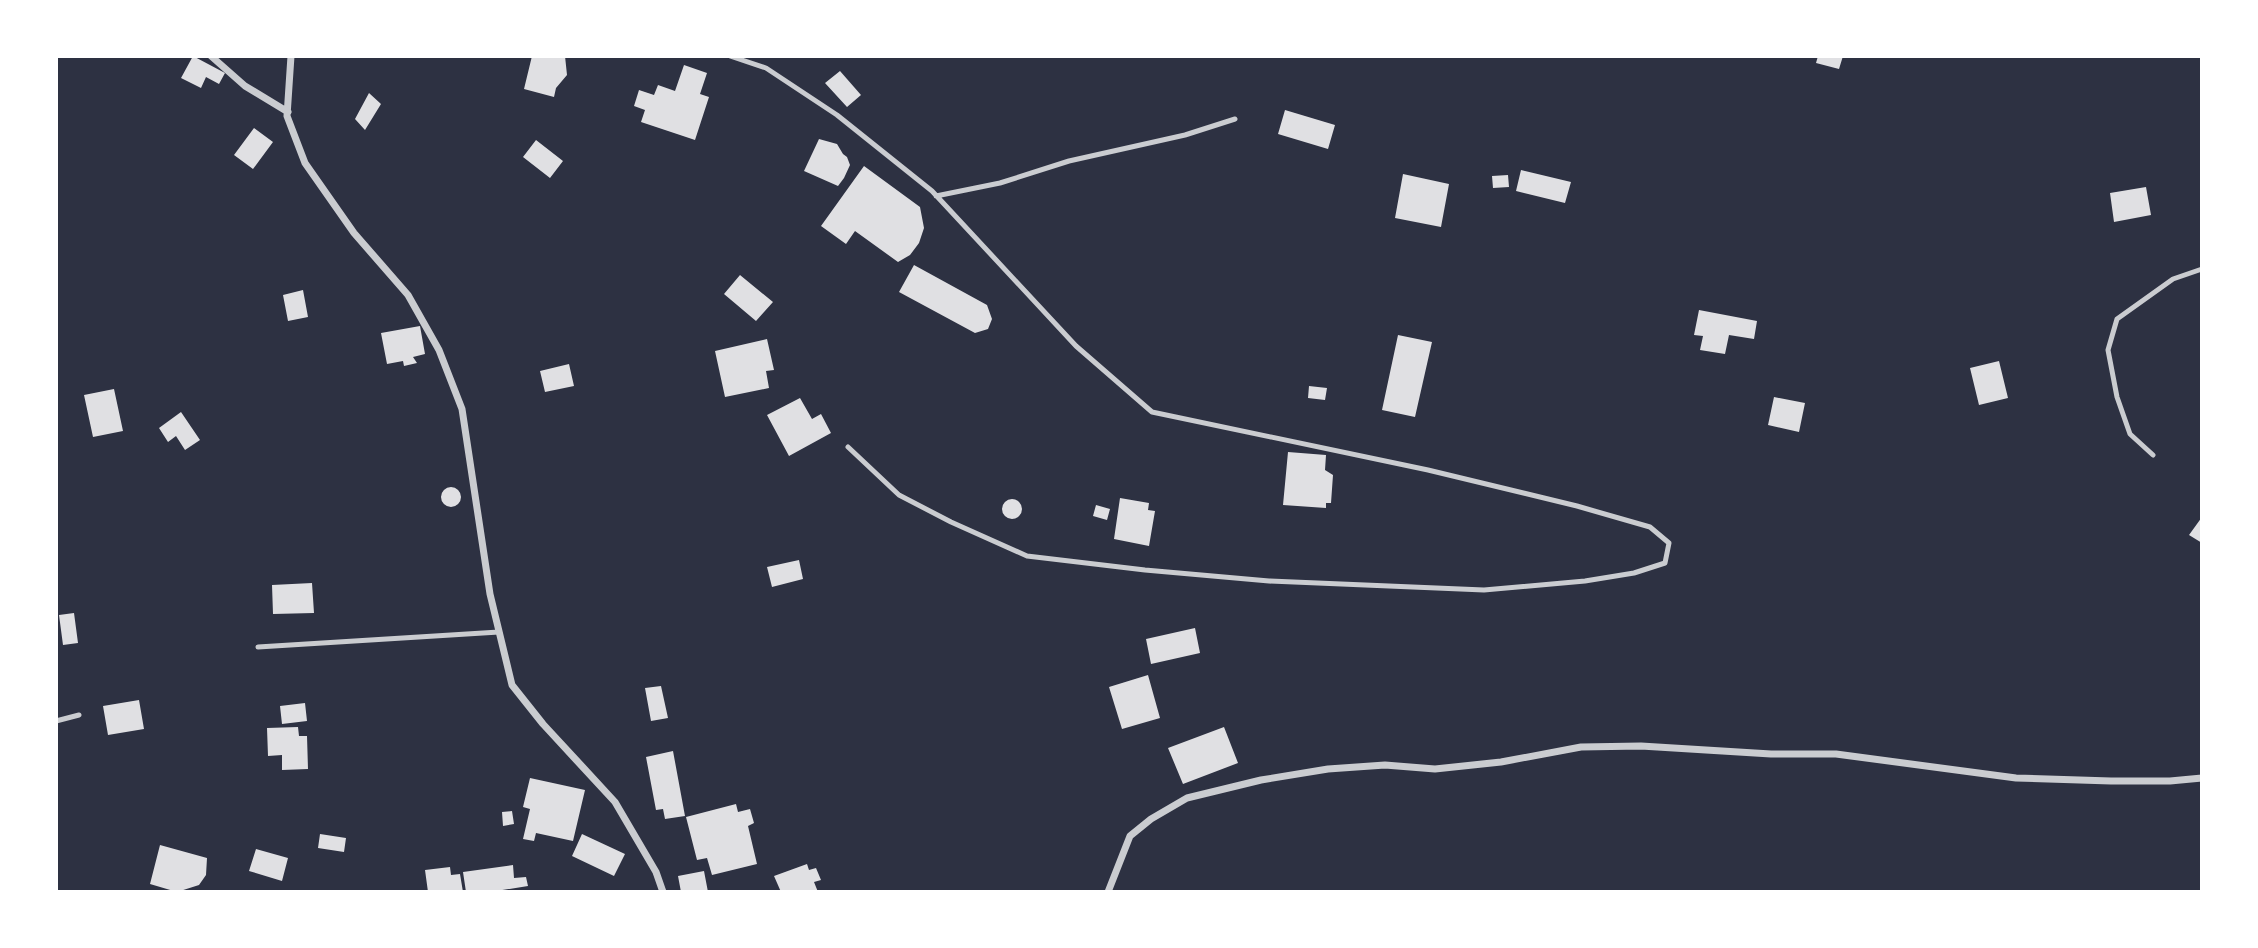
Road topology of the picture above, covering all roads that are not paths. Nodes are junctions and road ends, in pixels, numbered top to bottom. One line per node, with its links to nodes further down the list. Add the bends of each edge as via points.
1 (211, 56): 4 (street, via 245,86)
2 (291, 56): 4 (street)
3 (730, 56): 6 (lane, via 766,68 837,116)
4 (288, 112): 10 (street, via 305,163 354,233 408,295 439,350 462,409)
5 (1235, 119): 6 (lane)
6 (936, 196): 8 (lane, via 1076,346 1152,412 1428,470 1650,527 1669,543 1665,563 1586,581 1484,590 1269,581 1027,556 899,495)
7 (2202, 269): 9 (lane, via 2173,279 2117,319 2108,350 2130,435)
8 (848, 447)
9 (2153, 455)
10 (499, 632): 11 (lane); 15 (street, via 512,685 615,802)
11 (258, 647)
12 (79, 715): 13 (lane)
13 (56, 721)
14 (2202, 778): 16 (street, via 2016,778 1836,754 1641,746 1581,747 1435,769 1385,765 1328,769 1187,798 1130,836)
15 (663, 892)
16 (1108, 892)

